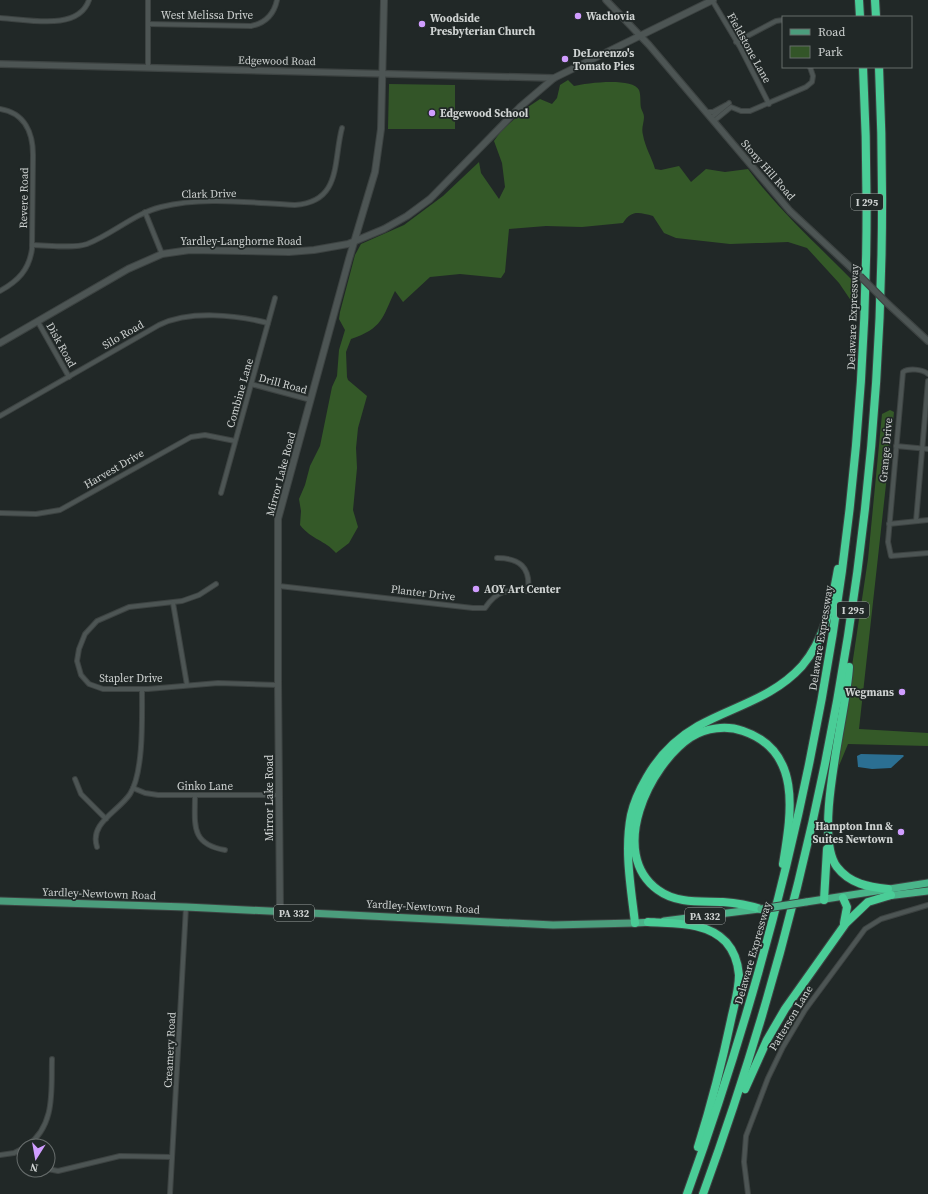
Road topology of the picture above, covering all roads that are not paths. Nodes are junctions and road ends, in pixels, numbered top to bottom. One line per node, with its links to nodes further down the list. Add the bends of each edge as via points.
1 (89, 0): 11 (street, via 81,14 67,20)
2 (148, 0): 13 (street)
3 (277, 0): 13 (street, West Melissa Drive, via 275,9 268,18 252,26)
4 (384, 0): 21 (main road, Mirror Lake Road)
5 (606, 0): 14 (street, Stony Hill Road)
6 (713, 0): 14 (main road, Yardley-Langhorne Road); 15 (street, Fieldstone Lane)
7 (859, 0): 9 (highway)
8 (875, 0): 10 (highway)
9 (860, 16)
10 (876, 16)
11 (0, 18)
12 (782, 20): 15 (street)
13 (148, 24): 17 (street)
14 (641, 37): 22 (main road, Yardley-Langhorne Road); 26 (street, Stony Hill Road)
15 (736, 42): 23 (street, Fieldstone Lane)
16 (0, 64): 17 (street, Edgewood Road)
17 (148, 68): 21 (street, Edgewood Road)
18 (810, 68): 23 (street, via 812,82)
19 (863, 68): 37 (highway, Delaware Expressway / I 295, via 867,172)
20 (879, 68): 60 (highway, I 295, via 882,191 879,340 870,473)
21 (382, 74): 22 (street, Edgewood Road); 30 (main road, Mirror Lake Road, via 378,161)
22 (554, 78): 30 (main road, Yardley-Langhorne Road, via 520,107 430,199 397,222)
23 (769, 104): 24 (street, via 745,112)
24 (729, 105): 26 (street, via 713,112); 27 (street)
25 (0, 109): 31 (street, Revere Road, via 24,121 33,141)
26 (706, 112): 27 (street, Stony Hill Road)
27 (712, 120): 38 (street, Stony Hill Road, bridge, via 790,211)
28 (342, 128): 29 (street, Clark Drive, via 337,145 334,179 324,193 309,202 295,205 187,202)
29 (146, 212): 31 (street, Clark Drive, via 83,245); 32 (street)
30 (354, 241): 32 (main road, Yardley-Langhorne Road, via 304,252 190,250); 44 (main road, Mirror Lake Road)
31 (32, 245): 33 (street, Revere Road, via 26,270 17,281)
32 (162, 254): 35 (main road, Yardley-Langhorne Road, via 128,269)
33 (0, 291)
34 (275, 298): 36 (street, Combine Lane)
35 (38, 322): 39 (main road, Yardley-Langhorne Road); 41 (street, Disk Road)
36 (268, 324): 41 (street, Silo Road, via 242,318 174,318 159,324); 43 (street, Combine Lane)
37 (864, 337): 83 (highway, via 844,523 826,624 810,656 784,684 758,700 691,730 664,754 650,771 636,797 629,827 628,860); 85 (highway, Delaware Expressway / I 295, via 852,493 832,648 804,793)
38 (928, 341)
39 (0, 343)
40 (928, 374): 47 (street, Grange Drive, via 923,371 903,372)
41 (69, 377): 45 (street, Silo Road)
42 (928, 381): 48 (street)
43 (251, 384): 44 (street, Drill Road); 46 (street, Combine Lane)
44 (311, 400): 58 (main road, Mirror Lake Road, via 278,519)
45 (0, 416)
46 (235, 441): 50 (street, Combine Lane); 51 (street, Harvest Drive, via 205,435 191,437 60,510 36,514)
47 (896, 446): 48 (street); 54 (street, Grange Drive)
48 (922, 447): 49 (street); 53 (street)
49 (928, 449)
50 (221, 493)
51 (0, 513)
52 (928, 520): 53 (street)
53 (916, 522): 54 (street)
54 (889, 524): 55 (street, Grange Drive, via 888,542 891,556)
55 (928, 553)
56 (497, 558): 58 (street, Planter Drive, via 510,558 519,562 528,579 528,591 505,590 492,598 485,608)
57 (216, 584): 59 (street, Stapler Drive, via 198,595)
58 (278, 586): 62 (main road, Mirror Lake Road)
59 (174, 603): 61 (street); 63 (street, Stapler Drive, via 135,606 116,611 93,625 85,634 77,656 77,666 89,684 103,689)
60 (850, 627): 69 (highway, via 848,674 834,762); 87 (highway, I 295, via 827,760 803,870 777,969)
61 (187, 685): 62 (street, Stapler Drive); 63 (street, Stapler Drive)
62 (278, 685): 67 (main road, Mirror Lake Road)
63 (142, 689): 65 (street, via 139,765)
64 (75, 779): 68 (street, via 81,794)
65 (133, 788): 66 (street, Ginko Lane, via 154,795); 68 (street, via 126,800)
66 (195, 795): 67 (street, Ginko Lane); 71 (street, via 195,824 201,839 208,846)
67 (279, 795): 81 (main road, Mirror Lake Road)
68 (106, 819): 70 (street, via 98,826 95,834)
69 (827, 842): 74 (highway, via 836,866 848,878 859,884); 76 (highway)
70 (97, 847)
71 (225, 850)
72 (928, 882): 74 (highway, Yardley-Newtown Road / PA 332)
73 (928, 891): 74 (highway, Yardley-Newtown Road / PA 332)
74 (890, 892): 75 (highway, Yardley-Newtown Road / PA 332); 84 (highway, via 863,906)
75 (842, 898): 76 (highway, Yardley-Newtown Road / PA 332); 84 (highway, via 846,903 847,912)
76 (824, 900): 80 (highway, Yardley-Newtown Road / PA 332, bridge)
77 (0, 901): 79 (main road, Yardley-Newtown Road / PA 332)
78 (928, 905): 97 (street, Patterson Lane, via 881,919 865,929 801,1016 768,1078 746,1136 744,1162)
79 (186, 907): 81 (main road, Yardley-Newtown Road / PA 332); 91 (street, Creamery Road)
80 (761, 909): 82 (highway, Yardley-Newtown Road / PA 332); 85 (highway, via 734,903 675,899 658,890 639,863 635,846 636,828 648,786 675,750 691,737 704,731 731,728 757,737 777,755 788,779 790,821)
81 (280, 912): 83 (main road, Yardley-Newtown Road / PA 332, via 553,925)
82 (648, 922): 83 (highway, Yardley-Newtown Road / PA 332); 94 (highway, via 698,926 714,933 730,948 738,968 738,984 718,1074)
83 (635, 924)
84 (842, 929): 87 (highway, via 776,1024)
85 (769, 937): 95 (highway, Delaware Expressway / I 295, via 731,1066)
86 (52, 1059): 88 (street, via 48,1118 43,1130)
87 (724, 1137): 96 (highway, I 295)
88 (35, 1138)
89 (16, 1152): 90 (street)
90 (0, 1155)
91 (172, 1157): 92 (street, via 120,1156); 93 (street, Creamery Road)
92 (56, 1170)
93 (170, 1194)
94 (683, 1194)
95 (687, 1194)
96 (703, 1194)
97 (748, 1194)

